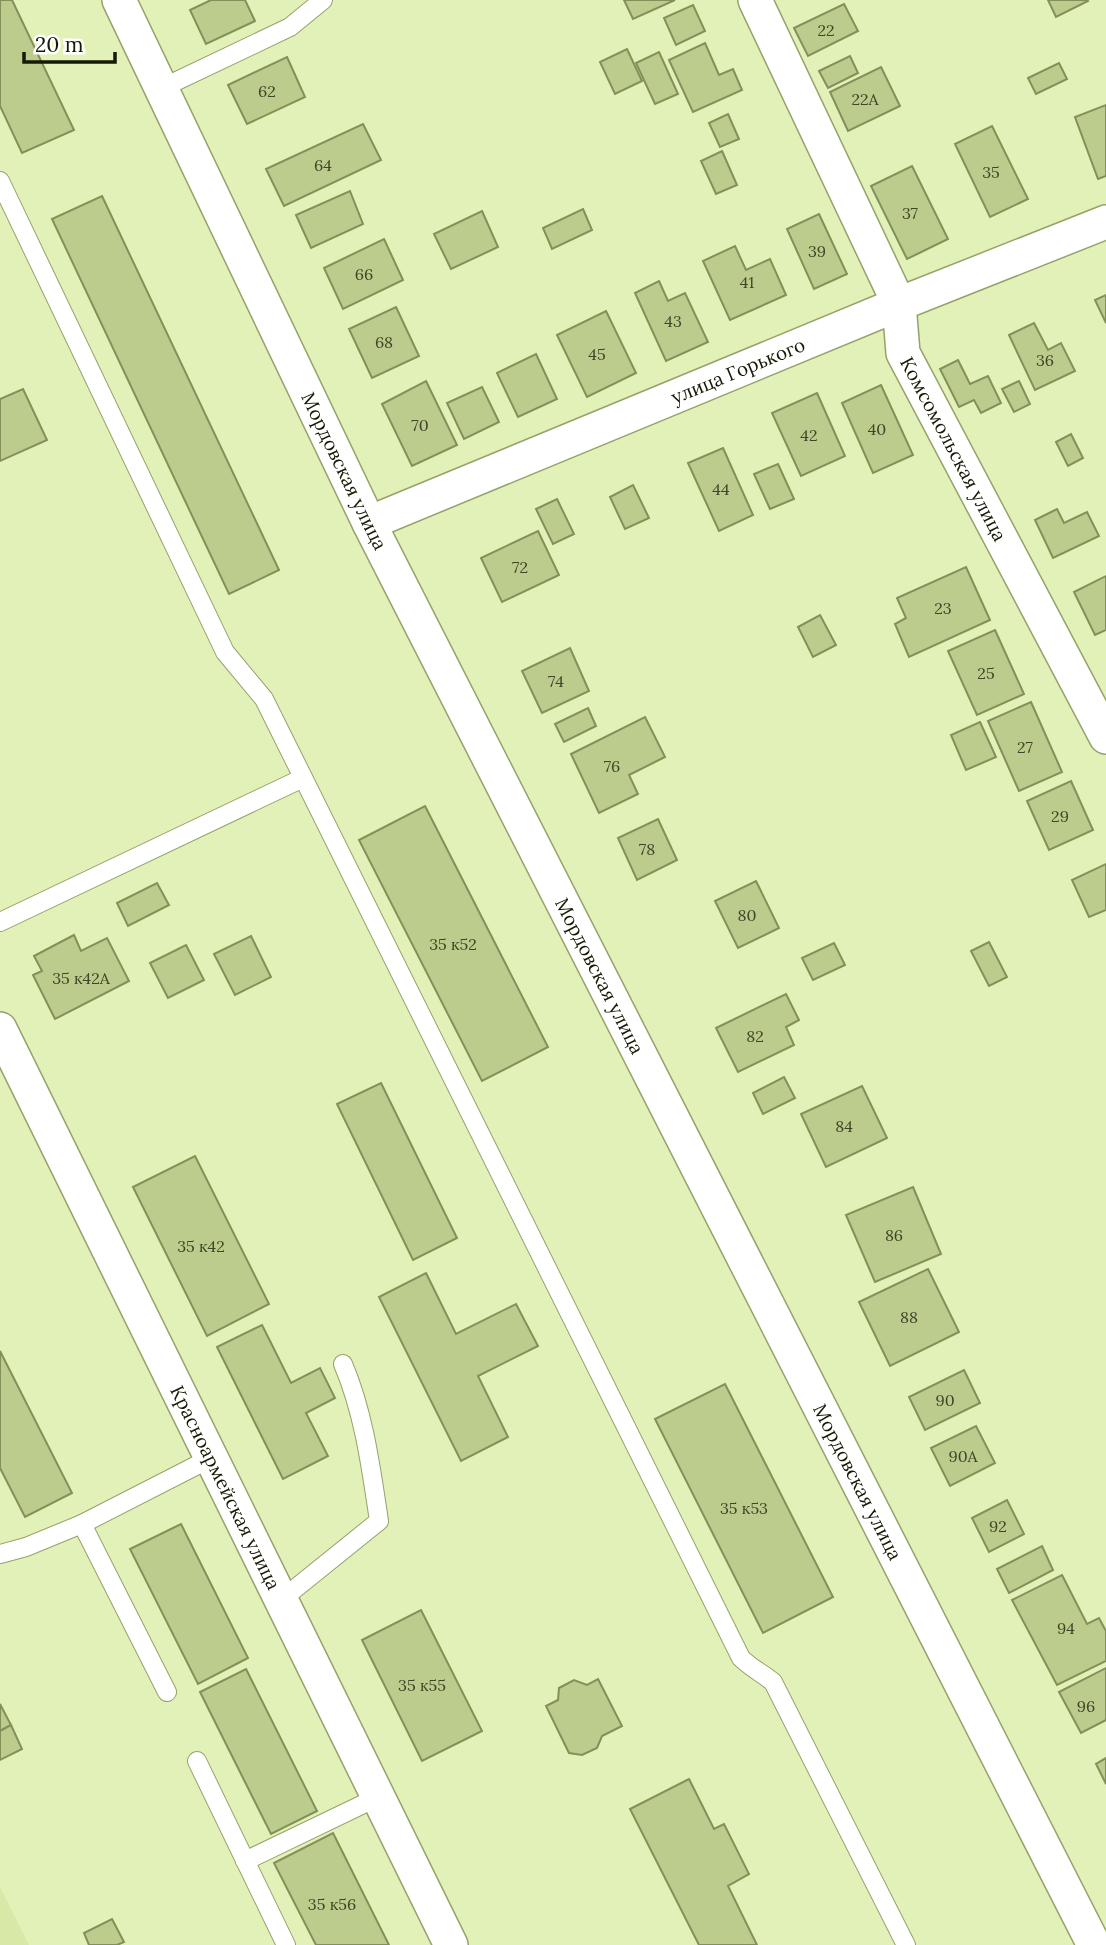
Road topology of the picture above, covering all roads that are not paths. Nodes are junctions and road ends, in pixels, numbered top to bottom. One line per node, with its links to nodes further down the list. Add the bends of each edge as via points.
1 (119, 0): 4 (street, Мордовская улица)
2 (323, 0): 4 (lane, via 290,27)
3 (755, 0): 7 (street, Комсомольская улица)
4 (162, 88): 8 (street, Мордовская улица)
5 (2, 189): 10 (lane, via 225,652 264,699)
6 (1106, 222): 7 (street, улица Горького)
7 (899, 304): 8 (street, улица Горького); 9 (street, Комсомольская улица, via 903,353)
8 (369, 523): 25 (street, Мордовская улица)
9 (1106, 737)
10 (303, 778): 11 (lane); 24 (lane, via 741,1658 773,1682)
11 (0, 922)
12 (0, 1029): 14 (street, Красноармейская улица)
13 (343, 1364): 17 (lane, via 353,1388 379,1521)
14 (211, 1458): 15 (lane); 17 (street, Красноармейская улица)
15 (82, 1524): 16 (lane); 18 (lane)
16 (0, 1554)
17 (281, 1601): 20 (street, Красноармейская улица)
18 (167, 1692)
19 (197, 1761): 21 (lane)
20 (378, 1797): 21 (lane); 23 (street, Красноармейская улица)
21 (245, 1861): 22 (lane)
22 (286, 1945)
23 (451, 1945)
24 (905, 1945)
25 (1094, 1945)

